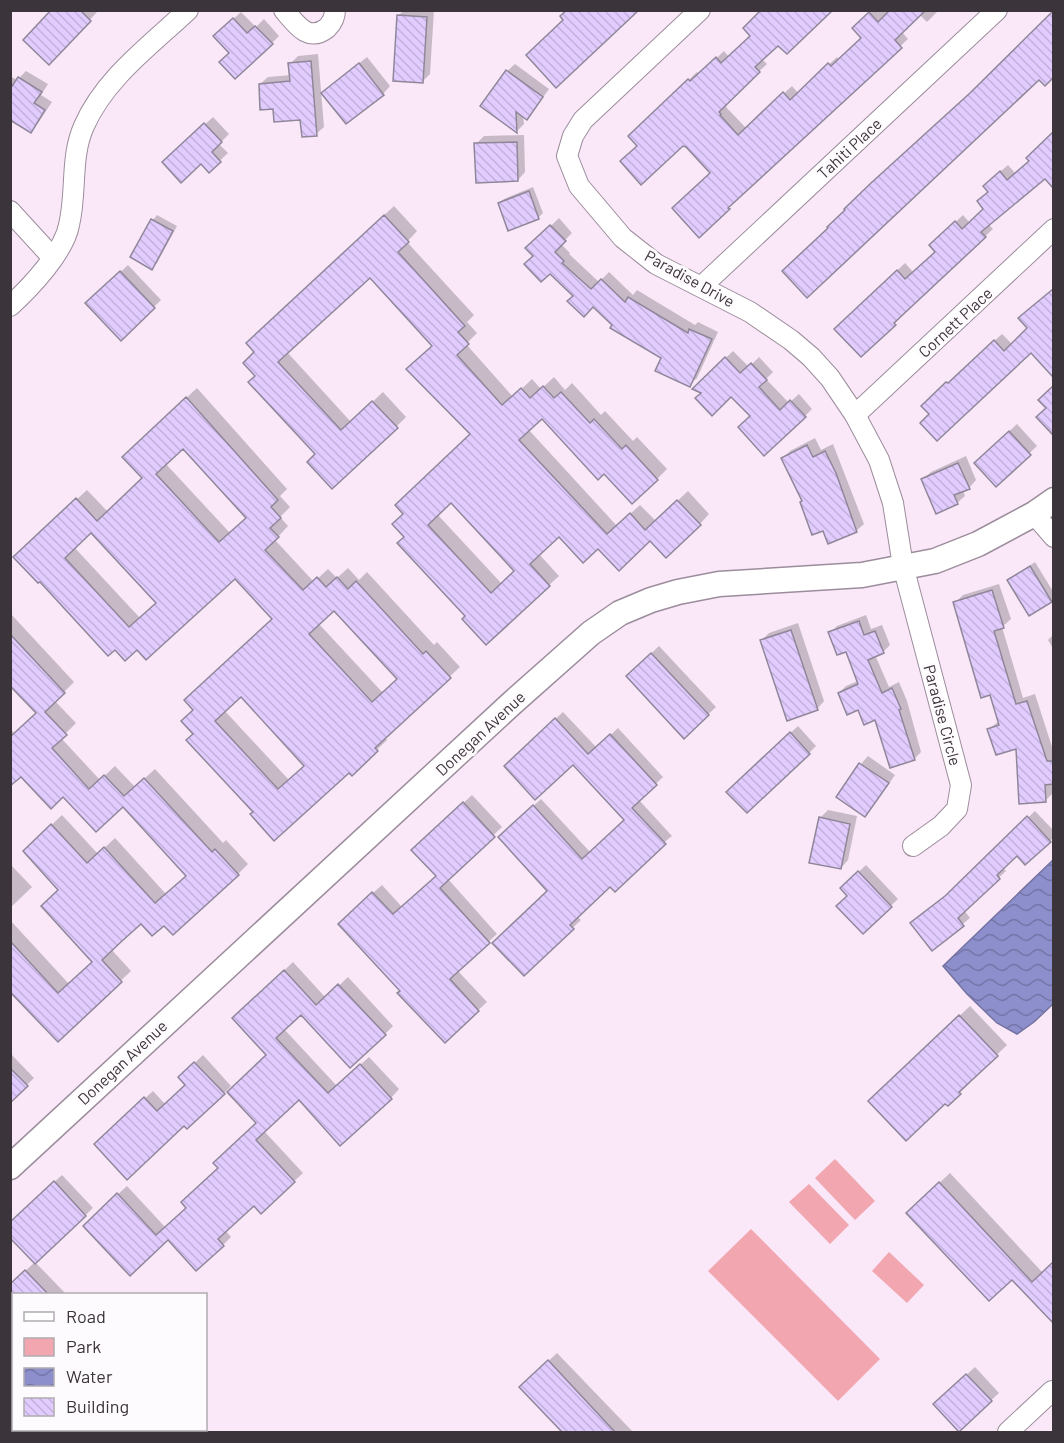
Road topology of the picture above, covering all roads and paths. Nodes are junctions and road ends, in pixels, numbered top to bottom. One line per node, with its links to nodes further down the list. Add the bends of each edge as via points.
1 (188, 10): 8 (street, via 108,85 83,126 75,154 69,227)
2 (284, 10): 3 (street, via 310,34 320,33 330,25)
3 (335, 10)
4 (700, 10): 9 (street, Paradise Drive, via 583,120 567,156 579,186 623,238 656,264)
5 (997, 10): 9 (street, Tahiti Place)
6 (10, 211): 8 (street)
7 (1053, 229): 11 (street, Cornett Place)
8 (53, 258): 10 (street)
9 (702, 286): 11 (street, Paradise Drive, via 750,312 805,352 830,378)
10 (10, 306)
11 (855, 414): 15 (street, Paradise Drive, via 879,460 893,503)
12 (1053, 500): 13 (street, Donegan Avenue)
13 (1034, 514): 14 (street); 15 (street, Donegan Avenue, via 978,544 935,561)
14 (1053, 537)
15 (903, 566): 16 (street, Paradise Circle, via 961,785 957,809); 17 (street, Donegan Avenue, via 862,575 719,584 678,592 620,613 591,633 511,704)
16 (913, 846)
17 (10, 1167)
18 (1053, 1391): 19 (street)
19 (1008, 1432)

